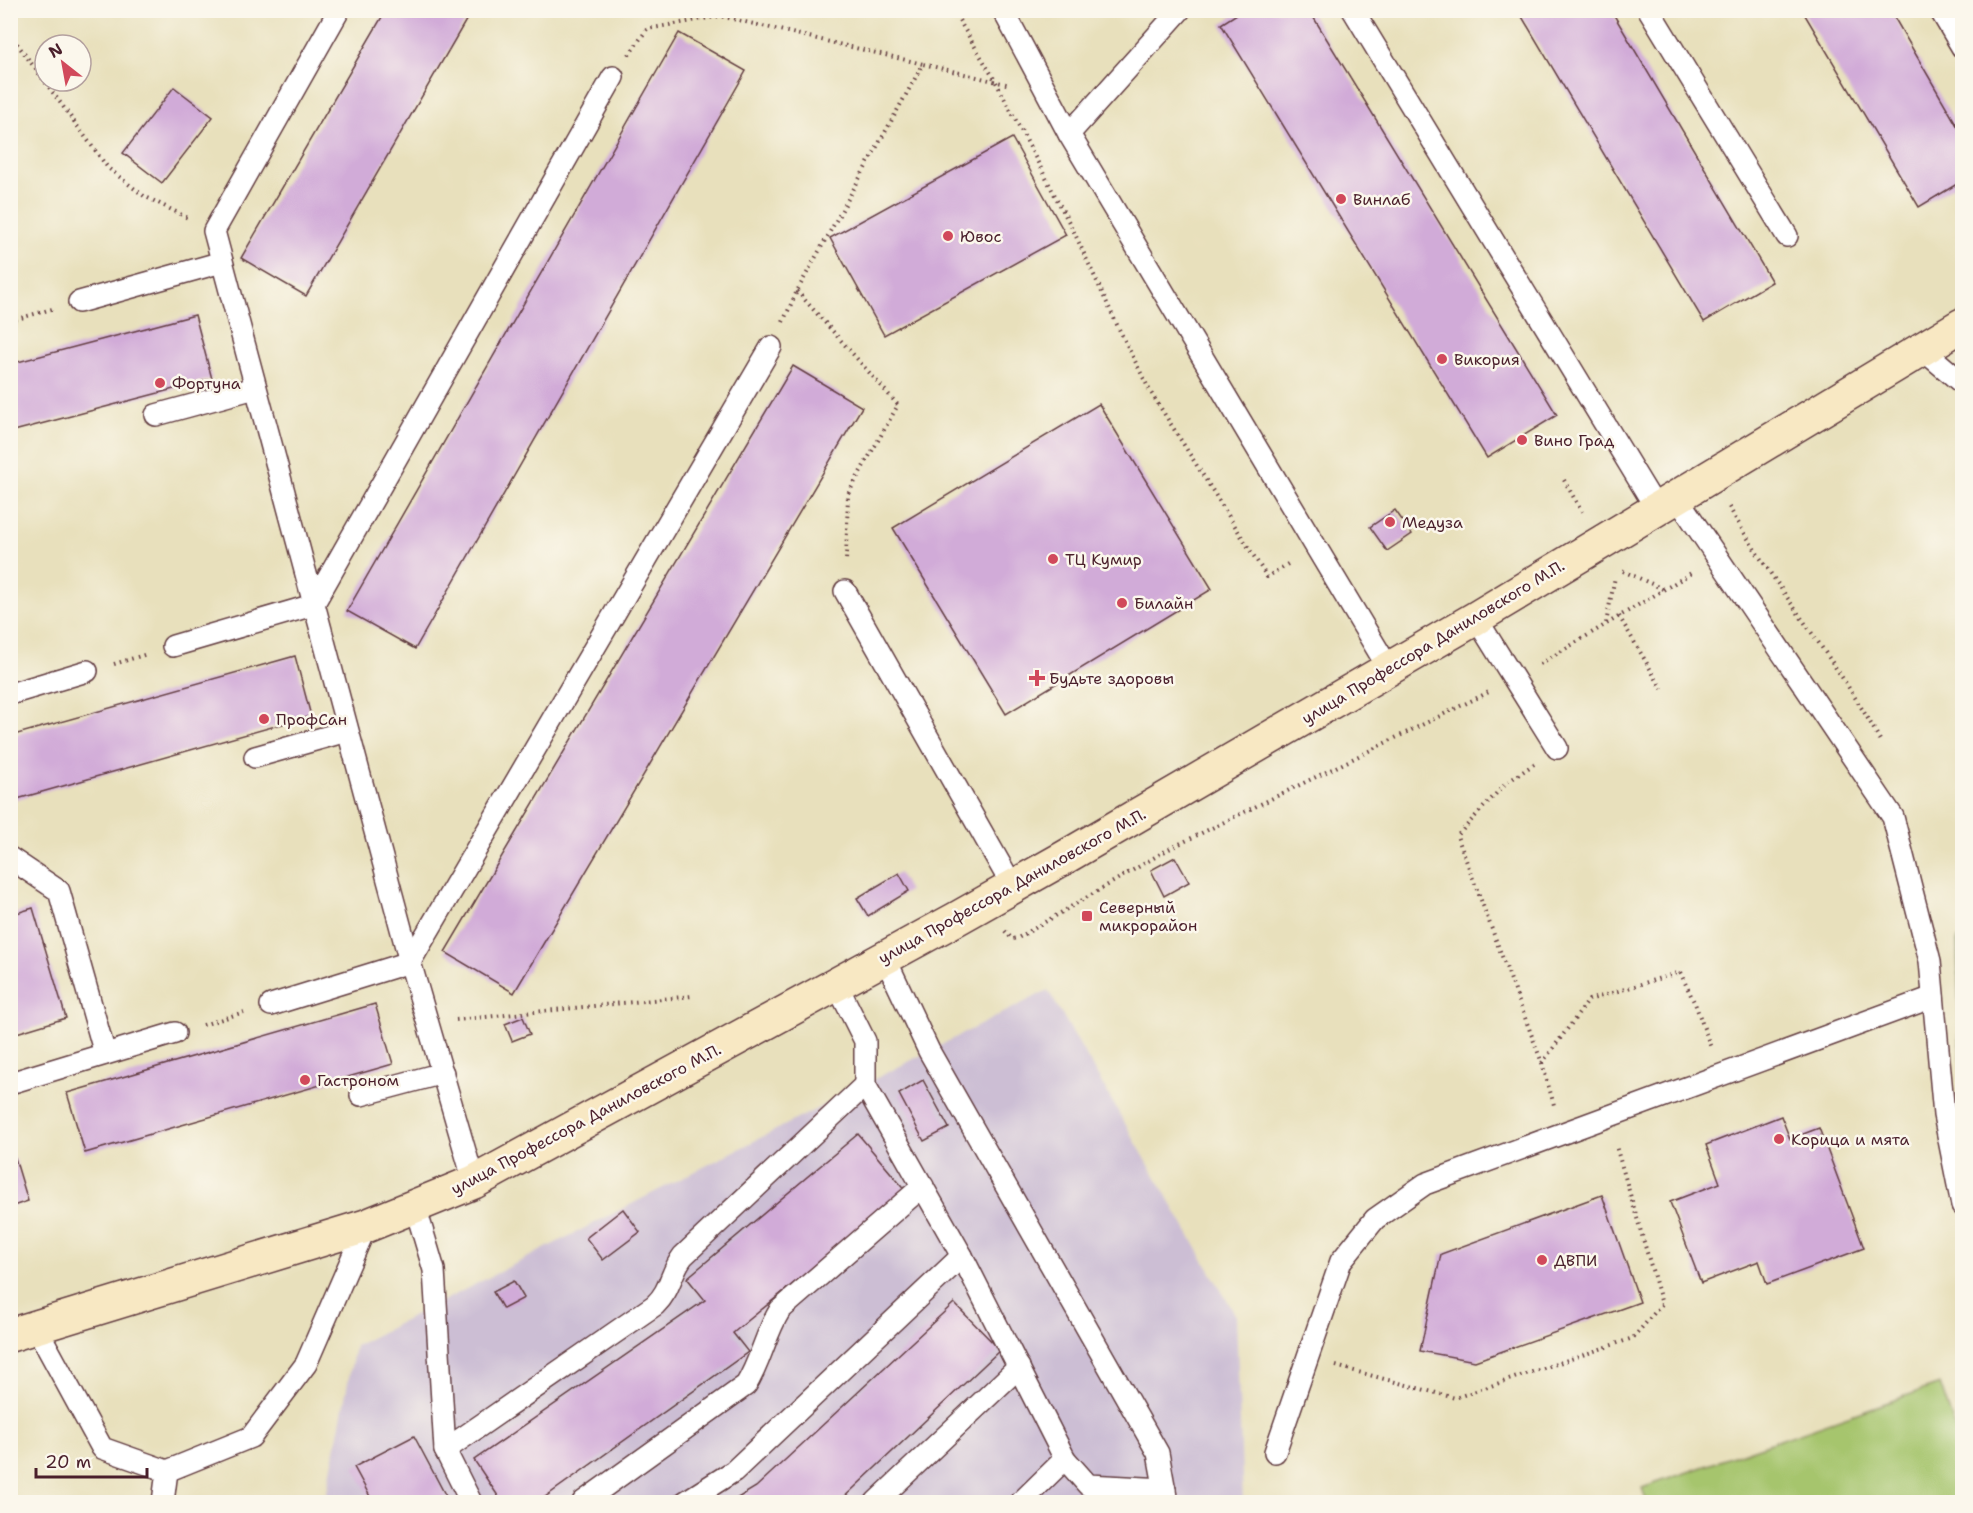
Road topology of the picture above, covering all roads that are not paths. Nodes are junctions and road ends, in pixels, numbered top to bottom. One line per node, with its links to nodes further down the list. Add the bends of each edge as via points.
1 (339, 10): 11 (lane, via 214,231)
2 (1004, 10): 9 (lane)
3 (1180, 10): 9 (lane)
4 (1353, 10): 19 (lane)
5 (1649, 10): 10 (lane)
6 (1940, 10): 7 (lane)
7 (1962, 47)
8 (613, 77): 21 (lane)
9 (1069, 134): 24 (lane)
10 (1787, 236)
11 (222, 262): 12 (lane); 17 (lane)
12 (79, 302)
13 (1962, 325): 15 (main road, улица Профессора Даниловского М.П.)
14 (771, 347): 33 (lane)
15 (1922, 349): 16 (lane); 19 (main road, улица Профессора Даниловского М.П.)
16 (1962, 383)
17 (255, 388): 18 (lane); 21 (lane)
18 (156, 416)
19 (1666, 502): 22 (main road, улица Профессора Даниловского М.П.); 35 (lane, via 1718,556 1893,817 1930,961)
20 (845, 591): 31 (lane)
21 (313, 605): 23 (lane); 27 (lane)
22 (1476, 618): 24 (main road, улица Профессора Даниловского М.П.); 28 (lane)
23 (173, 646)
24 (1389, 669): 31 (main road, улица Профессора Даниловского М.П.)
25 (87, 672): 26 (lane)
26 (12, 688)
27 (347, 731): 29 (lane); 33 (lane)
28 (1557, 748)
29 (255, 757)
30 (10, 858): 38 (lane, via 59,891)
31 (1000, 894): 32 (main road, улица Профессора Даниловского М.П.)
32 (885, 958): 34 (main road, улица Профессора Даниловского М.П.); 55 (lane, via 929,1051 1158,1453)
33 (410, 962): 36 (lane); 39 (lane)
34 (837, 985): 41 (lane, via 865,1041); 43 (main road, улица Профессора Даниловского М.П.)
35 (1933, 997): 45 (lane, via 1944,1116); 52 (lane, via 1425,1184 1375,1219 1341,1261)
36 (271, 1005)
37 (175, 1033): 38 (lane)
38 (105, 1054): 40 (lane)
39 (443, 1073): 42 (lane); 43 (lane)
40 (10, 1083)
41 (865, 1085): 44 (lane); 51 (lane, via 683,1256 674,1267 665,1295 655,1305)
42 (361, 1095)
43 (474, 1182): 46 (main road, улица Профессора Даниловского М.П.)
44 (923, 1186): 48 (lane); 58 (lane, via 780,1310 746,1385)
45 (1962, 1205)
46 (415, 1206): 47 (main road, улица Профессора Даниловского М.П.); 51 (lane, via 434,1270)
47 (366, 1226): 49 (main road, улица Профессора Даниловского М.П.); 54 (lane, via 306,1364 251,1437)
48 (962, 1256): 50 (lane); 59 (lane, via 735,1471)
49 (23, 1331): 54 (lane, via 102,1448)
50 (1019, 1367): 53 (lane); 60 (lane)
51 (445, 1450): 57 (lane)
52 (1275, 1452)
53 (1065, 1459): 55 (lane, via 1088,1485); 61 (lane)
54 (167, 1470): 56 (lane)
55 (1166, 1496)
56 (163, 1503)
57 (471, 1503)
58 (583, 1503)
59 (685, 1503)
60 (876, 1503)
61 (1021, 1503)

